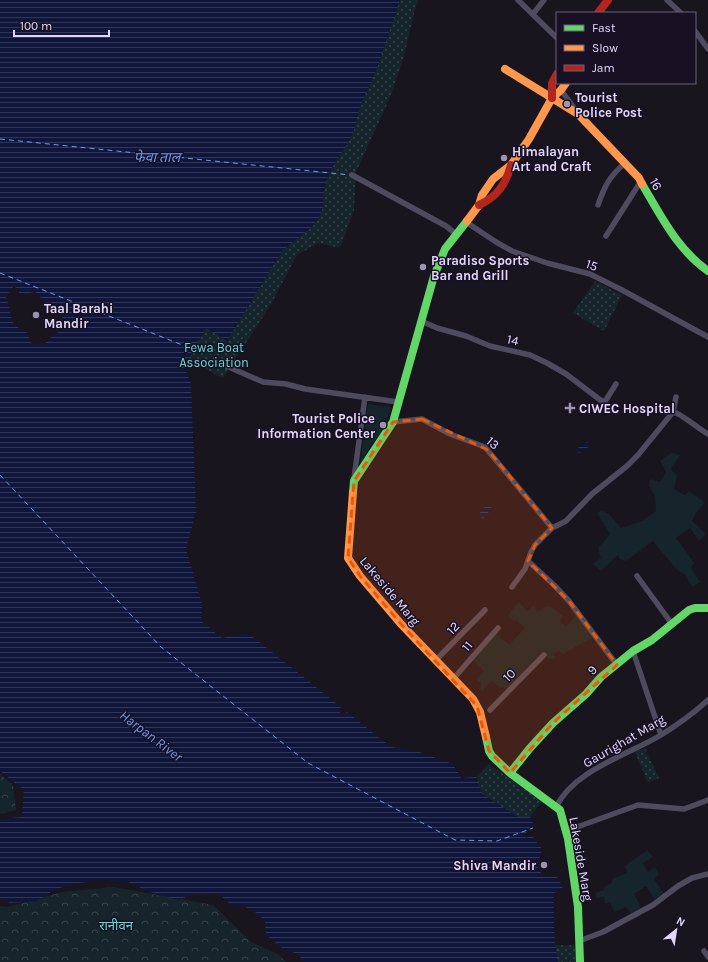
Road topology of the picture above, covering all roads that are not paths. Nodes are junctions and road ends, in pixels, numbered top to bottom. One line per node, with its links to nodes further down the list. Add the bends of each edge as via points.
1 (518, 0): 7 (street)
2 (544, 0): 7 (street)
3 (608, 0): 5 (main road)
4 (667, 0): 6 (street)
5 (599, 12)
6 (680, 12)
7 (533, 14): 9 (street)
8 (696, 32): 10 (street)
9 (556, 37)
10 (708, 50)
11 (505, 69): 14 (main road, 16)
12 (556, 76): 14 (main road, via 552,83)
13 (564, 86): 14 (main road); 15 (street, 16 / 16)
14 (552, 98): 15 (main road, 16 / 16); 17 (main road)
15 (578, 114): 16 (main road, 16 / 16)
16 (625, 163): 19 (main road, 16 / 16); 21 (street, via 611,177)
17 (511, 165): 20 (main road, Lakeside Marg, via 493,179 482,195); 20 (main road, Lakeside Marg, via 503,186 489,201)
18 (352, 175): 23 (street, via 446,226)
19 (641, 181): 24 (street); 25 (main road, 16 / 16, via 666,224 687,253)
20 (479, 205): 22 (main road, Lakeside Marg)
21 (598, 205)
22 (466, 222): 23 (main road, Lakeside Marg); 27 (street, 15 / 15, via 512,251 590,274)
23 (456, 234): 26 (main road, Lakeside Marg, via 438,264)
24 (606, 236)
25 (708, 271)
26 (420, 321): 29 (street, 14 / 14, via 490,346 530,355 566,374 604,402); 32 (main road, Lakeside Marg)
27 (708, 337)
28 (224, 365): 30 (street, via 263,382)
29 (616, 384)
30 (365, 397): 32 (street); 36 (street)
31 (676, 397): 33 (street)
32 (398, 402): 34 (main road, Lakeside Marg)
33 (673, 412): 35 (street); 37 (street, via 627,466 592,494 566,521)
34 (393, 422): 36 (main road, Lakeside Marg); 37 (street, 13 / 13, via 422,419 450,434 485,447)
35 (708, 434)
36 (354, 481): 47 (main road, Lakeside Marg, via 348,558 401,624)
37 (552, 528): 38 (street, via 532,548)
38 (528, 561): 40 (street); 48 (street, via 569,601)
39 (637, 576): 43 (street)
40 (512, 587)
41 (708, 608): 43 (main road, 9 / 9, via 689,610)
42 (485, 610): 47 (street, 12 / 12)
43 (672, 624): 45 (main road, 9 / 9)
44 (498, 628): 49 (street, 11 / 11)
45 (633, 651): 48 (main road, 9 / 9); 52 (street)
46 (544, 655): 51 (street, 10 / 10)
47 (436, 660): 49 (main road, Lakeside Marg)
48 (617, 665): 53 (main road, 9 / 9, via 553,722)
49 (453, 679): 53 (main road, Lakeside Marg, via 473,699 480,712 489,751)
50 (708, 700): 52 (street, Gaurighat Marg)
51 (490, 710)
52 (660, 734): 55 (street, Gaurighat Marg, via 613,758 586,776 569,788)
53 (510, 773): 55 (main road, Lakeside Marg)
54 (708, 800): 56 (street, via 684,809 638,805)
55 (556, 807): 56 (main road, Lakeside Marg, via 560,810)
56 (566, 831): 58 (main road, Lakeside Marg, via 578,907)
57 (708, 874): 58 (street, via 692,878 653,905 603,932)
58 (579, 941): 61 (main road, Lakeside Marg)
59 (704, 951): 60 (street)
60 (708, 957)
61 (580, 962)

